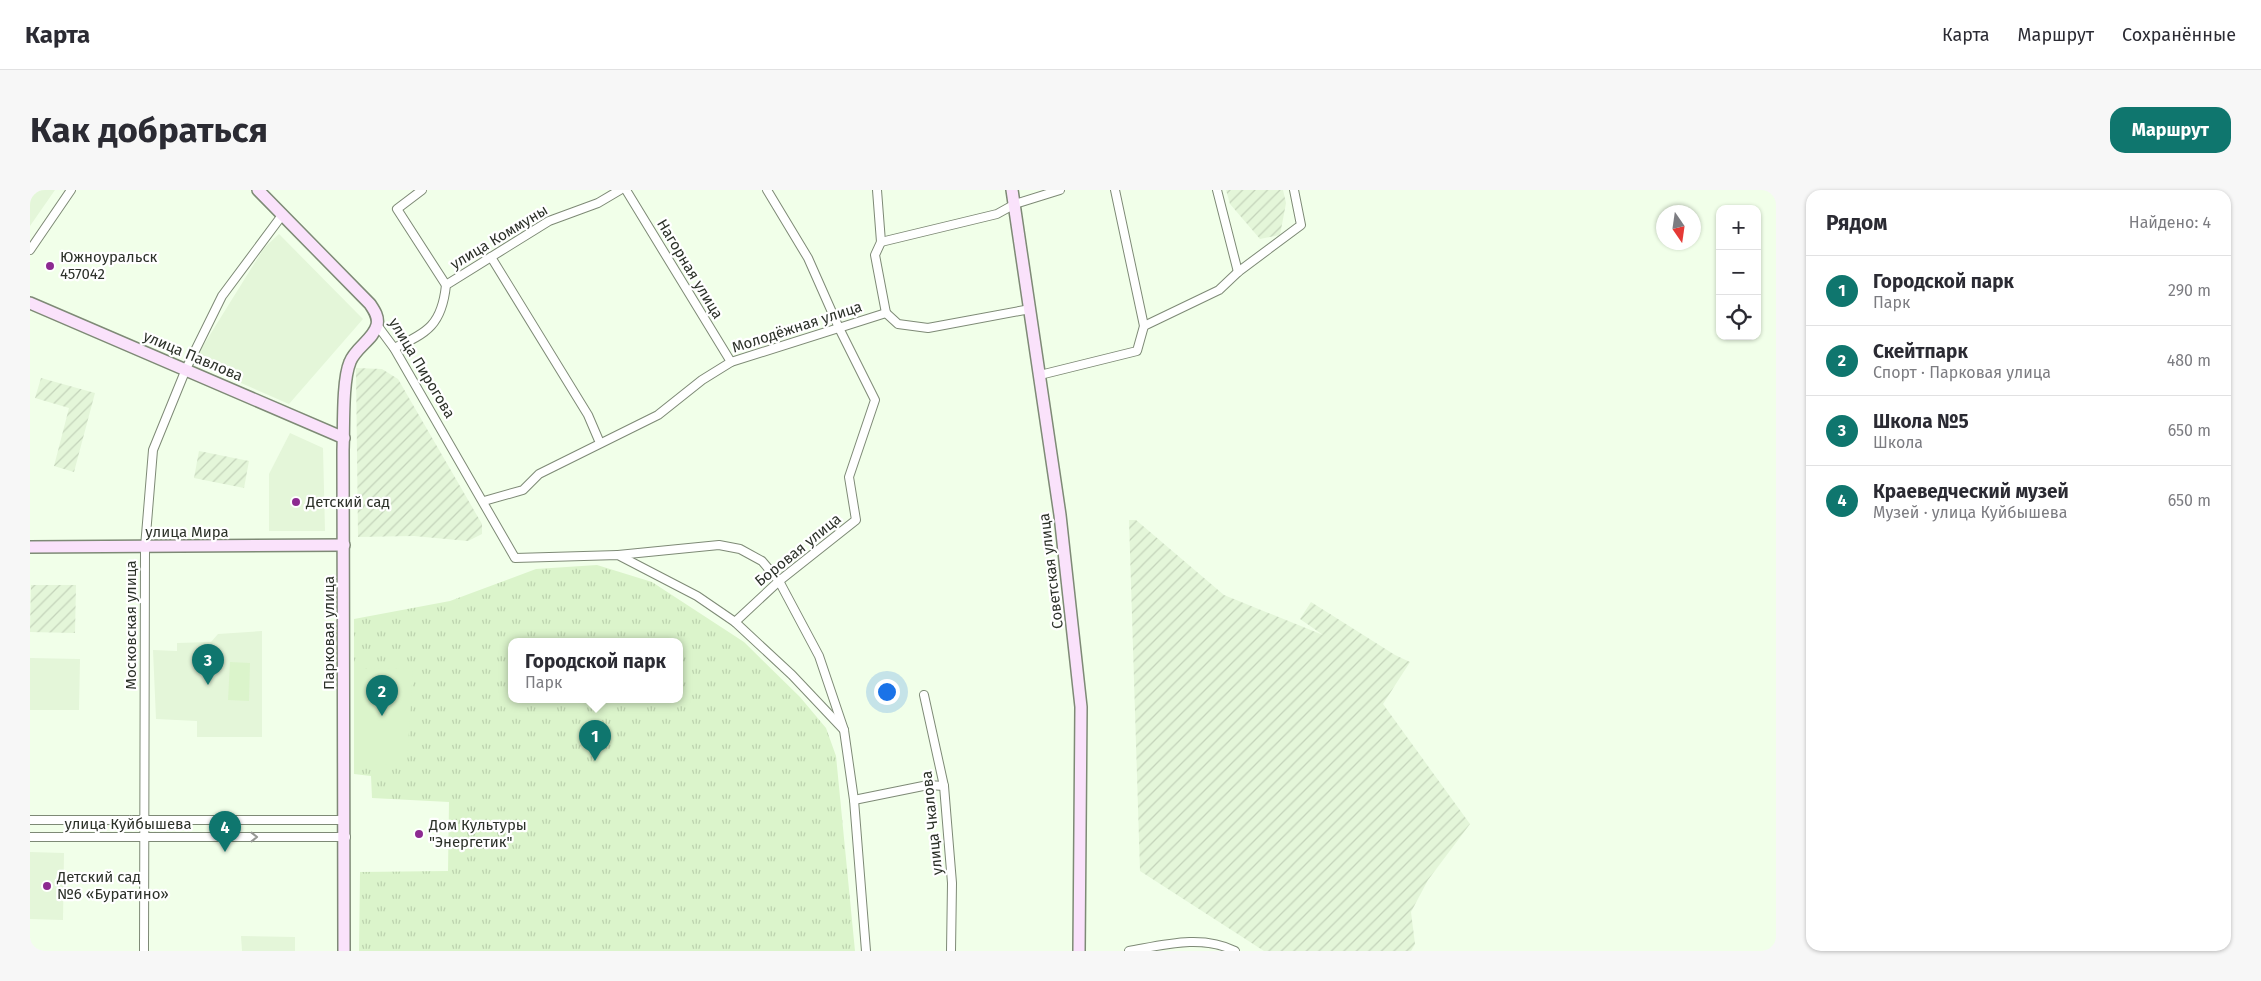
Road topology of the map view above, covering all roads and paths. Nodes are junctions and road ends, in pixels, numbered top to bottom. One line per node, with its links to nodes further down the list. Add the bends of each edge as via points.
1 (72, 190): 16 (street)
2 (258, 190): 14 (street, улица Пирогова)
3 (422, 190): 19 (street, via 397,209)
4 (620, 190): 17 (street, улица Коммуны, via 598,203 549,221)
5 (626, 190): 27 (street, Нагорная улица)
6 (767, 190): 25 (street, Боровая улица, via 808,258)
7 (877, 190): 15 (street)
8 (1012, 190): 13 (street, Советская улица)
9 (1060, 190): 13 (street)
10 (1116, 190): 24 (street)
11 (1218, 190): 18 (street)
12 (1294, 190): 18 (street, via 1301,225)
13 (1015, 204): 15 (street, via 997,214); 21 (street, Советская улица)
14 (282, 214): 23 (street, улица Пирогова, via 370,304); 28 (street, Московская улица, via 222,296)
15 (880, 242): 22 (street, via 875,255)
16 (30, 250)
17 (491, 257): 19 (street, улица Коммуны); 31 (street, via 588,414)
18 (1238, 272): 24 (street, via 1219,290)
19 (446, 285): 26 (street, улица Коммуны, via 438,318 413,340)
20 (30, 302): 28 (street, улица Павлова)
21 (1030, 309): 22 (street, Молодёжная улица, via 928,328 898,324); 29 (street, Советская улица)
22 (886, 313): 25 (street, Молодёжная улица)
23 (377, 325): 26 (street, улица Пирогова); 30 (street, Парковая улица, via 355,352 347,369)
24 (1144, 326): 29 (street, via 1137,351)
25 (839, 328): 27 (street, Молодёжная улица); 37 (street, Боровая улица, via 875,400 849,477 856,520)
26 (394, 348): 32 (street, улица Пирогова)
27 (731, 362): 31 (street, Молодёжная улица, via 658,415)
28 (186, 369): 30 (street, улица Павлова); 35 (street, Московская улица, via 153,450)
29 (1040, 375): 53 (street, Советская улица, via 1060,515 1081,707)
30 (344, 438): 33 (street, Парковая улица)
31 (600, 443): 32 (street, Молодёжная улица, via 539,474 523,490)
32 (484, 501): 36 (street, улица Пирогова, via 515,558)
33 (344, 545): 35 (street, улица Мира); 45 (street, Парковая улица)
34 (30, 546): 35 (street, улица Мира)
35 (145, 547): 44 (street, Московская улица)
36 (618, 555): 37 (street, via 719,545 740,549 762,561); 38 (street, via 697,596)
37 (779, 581): 38 (street, Боровая улица); 40 (street, via 819,656)
38 (735, 622): 40 (street)
39 (924, 694): 41 (street, улица Чкалова)
40 (844, 730): 42 (street)
41 (944, 786): 42 (street, via 928,785); 52 (street, улица Чкалова, via 952,883)
42 (854, 800): 51 (street)
43 (30, 820): 44 (street, улица Куйбышева)
44 (143, 820): 45 (street, улица Куйбышева); 48 (street, Московская улица)
45 (346, 820): 47 (street, Парковая улица)
46 (30, 837): 48 (street, улица Куйбышева)
47 (346, 837): 48 (street, улица Куйбышева, one-way to 47); 50 (street, Парковая улица)
48 (143, 838): 49 (street, Московская улица)
49 (144, 951)
50 (344, 951)
51 (866, 951)
52 (951, 951)
53 (1079, 951)
54 (1129, 951): 55 (street, via 1199,942 1216,943)
55 (1235, 951)

